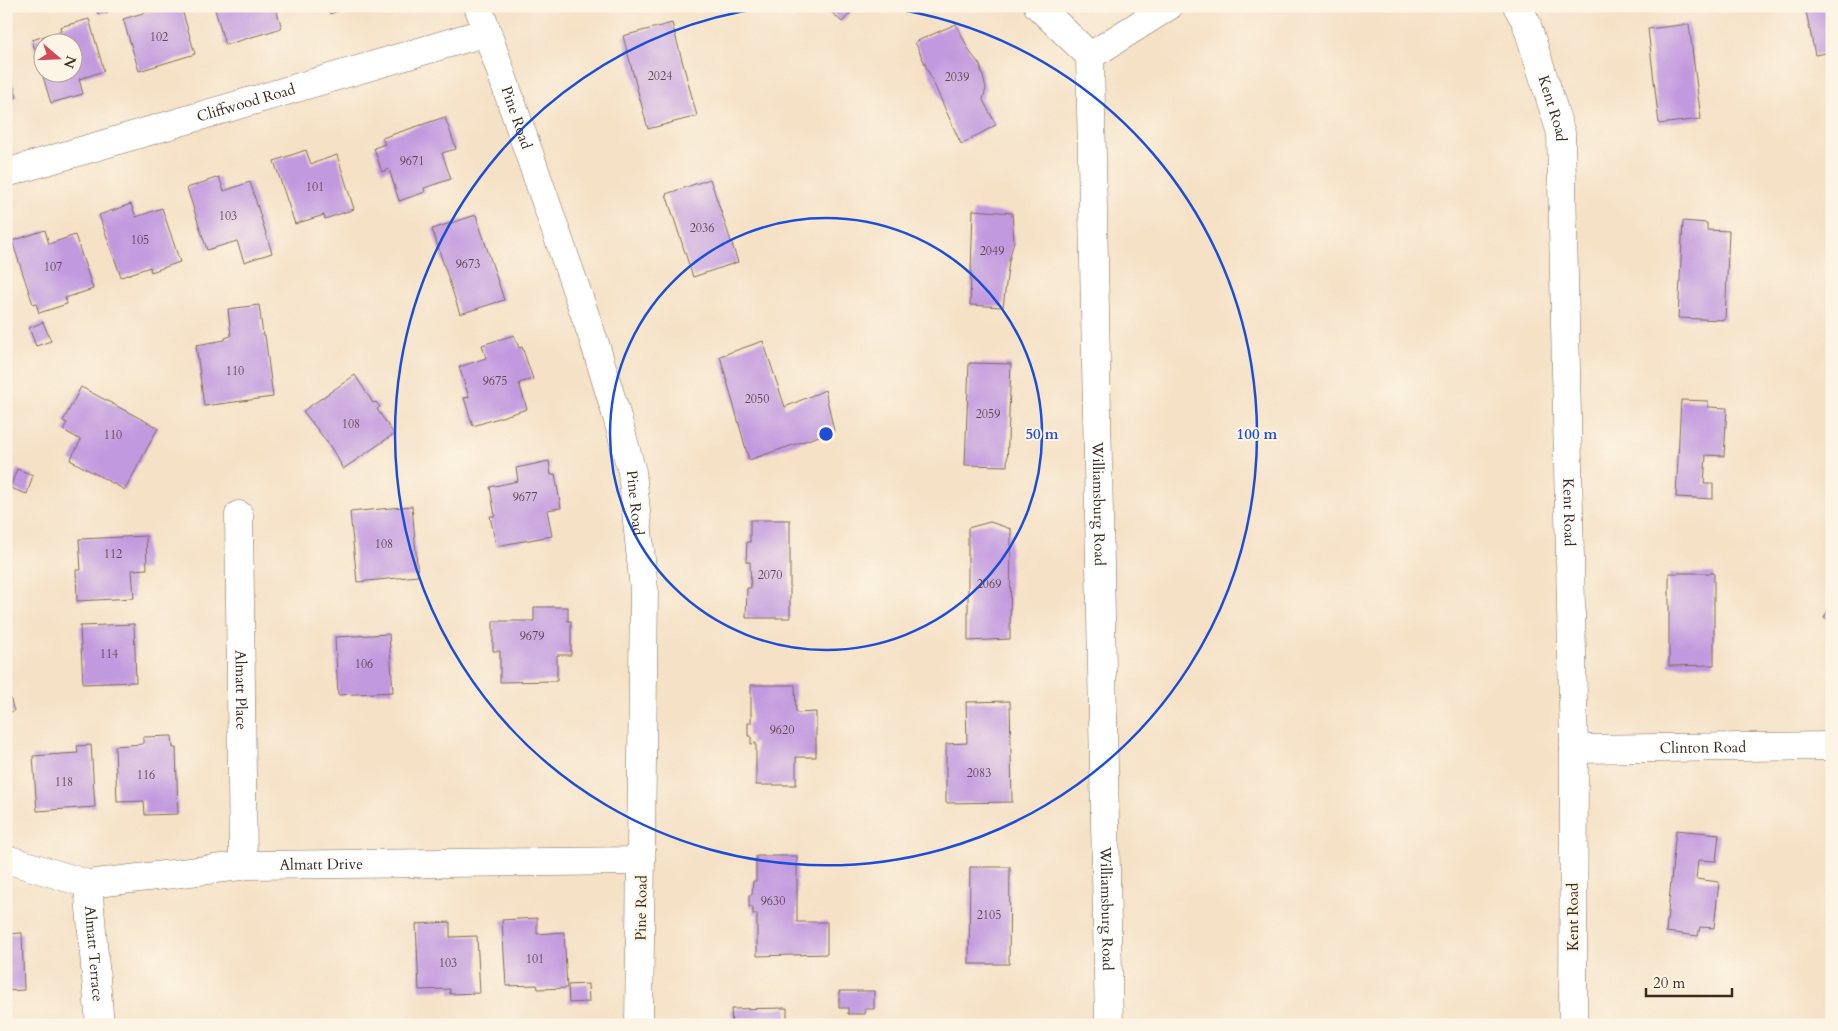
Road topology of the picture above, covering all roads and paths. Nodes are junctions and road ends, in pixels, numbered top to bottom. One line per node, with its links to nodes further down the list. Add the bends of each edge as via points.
1 (478, 6): 5 (street, Pine Road)
2 (1038, 6): 6 (street)
3 (1169, 6): 6 (street)
4 (1517, 6): 10 (street, Kent Road, via 1526,22 1562,133)
5 (486, 32): 7 (street, Cliffwood Road); 12 (street, Pine Road, via 595,344 632,472 644,589)
6 (1090, 56): 17 (street, Williamsburg Road)
7 (6, 173)
8 (239, 515): 13 (street, Almatt Place)
9 (1832, 746): 10 (street, Clinton Road)
10 (1574, 749): 18 (street, Kent Road)
11 (6, 859): 14 (street, Almatt Drive)
12 (641, 861): 13 (street, Almatt Drive); 16 (street, Pine Road)
13 (243, 865): 14 (street, Almatt Drive)
14 (88, 884): 15 (street, Almatt Terrace)
15 (100, 1025)
16 (639, 1025)
17 (1109, 1025)
18 (1573, 1025)

